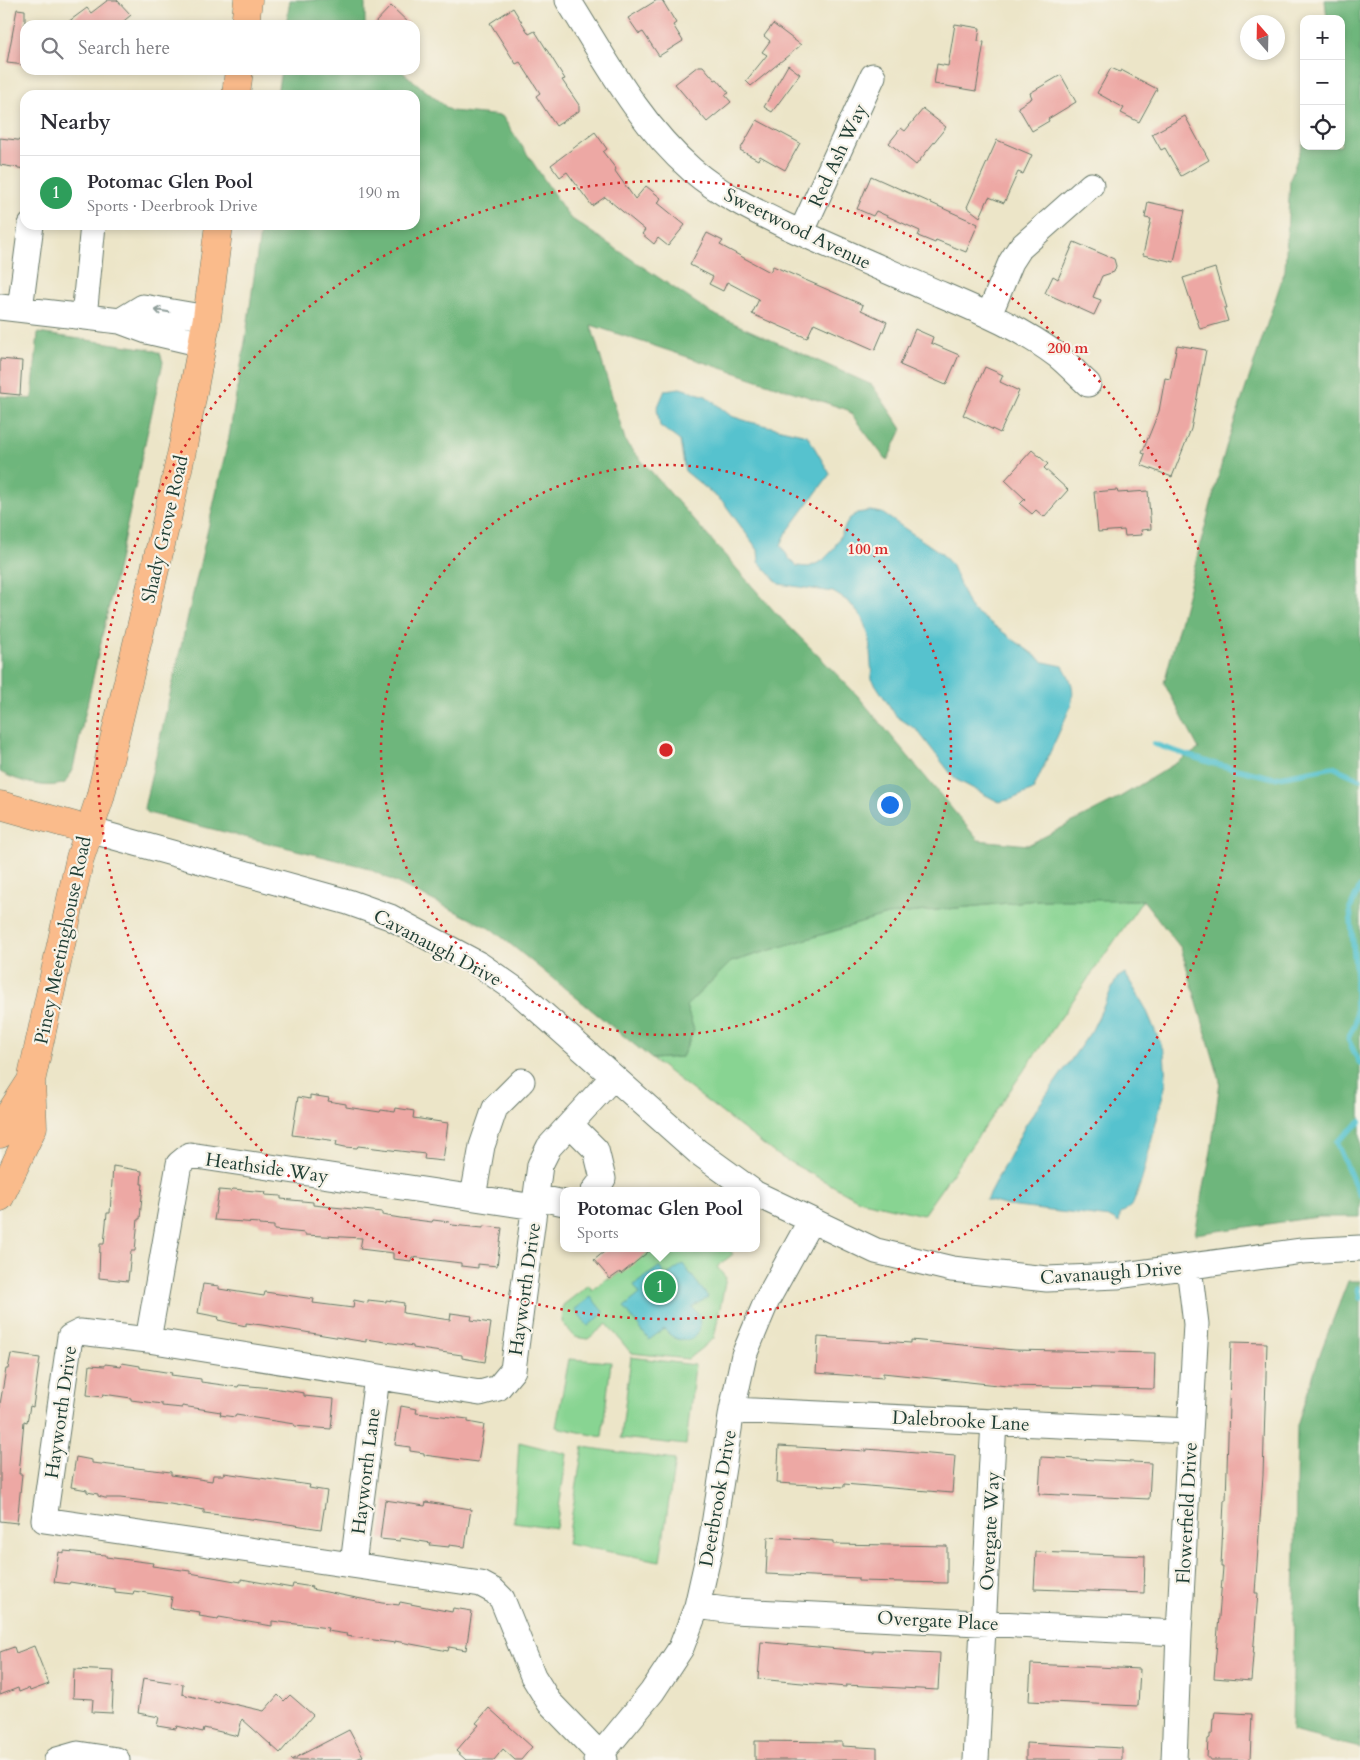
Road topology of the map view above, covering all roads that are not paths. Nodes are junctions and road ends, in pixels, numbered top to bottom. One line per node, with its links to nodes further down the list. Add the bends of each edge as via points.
1 (248, 0): 3 (main road)
2 (568, 0): 11 (street, Sweetwood Avenue, via 628,95 668,148 718,190)
3 (246, 20)
4 (238, 75): 6 (main road)
5 (873, 76): 11 (street, Red Ash Way)
6 (237, 90)
7 (1091, 185): 13 (street, via 1020,248)
8 (30, 230): 12 (street)
9 (93, 230): 14 (street)
10 (218, 230): 15 (main road, Shady Grove Road)
11 (801, 233): 13 (street, Sweetwood Avenue)
12 (10, 308): 14 (street)
13 (989, 315): 16 (street, Sweetwood Avenue, via 1045,347)
14 (84, 317): 15 (street, via 120,321 143,308)
15 (205, 331): 18 (main road, Shady Grove Road, via 168,518 100,798)
16 (1088, 384)
17 (0, 805): 18 (main road, Piney Meetinghouse Road)
18 (89, 830): 19 (street, Cavanaugh Drive, via 348,902 390,917 480,965 516,990); 20 (main road, Piney Meetinghouse Road)
19 (613, 1077): 22 (street, Hayworth Drive); 25 (street, Cavanaugh Drive, via 698,1152)
20 (31, 1080): 23 (main road, Piney Meetinghouse Road); 27 (main road, Piney Meetinghouse Road, via 33,1127)
21 (522, 1080): 28 (street, via 495,1108 482,1146)
22 (570, 1124): 24 (street, via 596,1150 603,1179); 29 (street, Hayworth Drive, via 549,1146 540,1165)
23 (0, 1134)
24 (597, 1187)
25 (746, 1187)
26 (760, 1196): 31 (street, Cavanaugh Drive)
27 (0, 1197)
28 (473, 1197): 29 (street, Heathside Way); 34 (street, Heathside Way, via 190,1155 179,1164)
29 (536, 1202): 30 (street, Heathside Way); 35 (street, Hayworth Drive, via 513,1370 498,1388 480,1393)
30 (560, 1203)
31 (811, 1220): 33 (street, Cavanaugh Drive, via 876,1251 952,1270 1047,1279 1116,1276); 36 (street, Deerbrook Drive, via 767,1300 744,1355)
32 (1360, 1248): 33 (street, Cavanaugh Drive, via 1302,1251)
33 (1189, 1267): 38 (street, Flowerfield Drive, via 1196,1324)
34 (148, 1340): 35 (street, Hayworth Drive); 39 (street, Hayworth Drive, via 80,1332 70,1337 44,1520)
35 (377, 1377): 39 (street, Hayworth Lane)
36 (732, 1410): 37 (street, Dalebrooke Lane); 40 (street, Deerbrook Drive, via 711,1544)
37 (994, 1421): 38 (street, Dalebrooke Lane); 41 (street, Overgate Way)
38 (1190, 1431): 42 (street, Flowerfield Drive)
39 (353, 1564): 43 (street, Hayworth Drive, via 481,1584 494,1591 502,1599 533,1676 549,1702)
40 (697, 1606): 41 (street, Overgate Place, via 733,1611); 43 (street, Deerbrook Drive, via 681,1648)
41 (984, 1622): 42 (street, Overgate Place); 46 (street, Overgate Way)
42 (1179, 1633): 47 (street, Flowerfield Drive)
43 (601, 1758)
44 (57, 1760): 45 (street, via 78,1754)
45 (116, 1760)
46 (976, 1760)
47 (1174, 1760)

